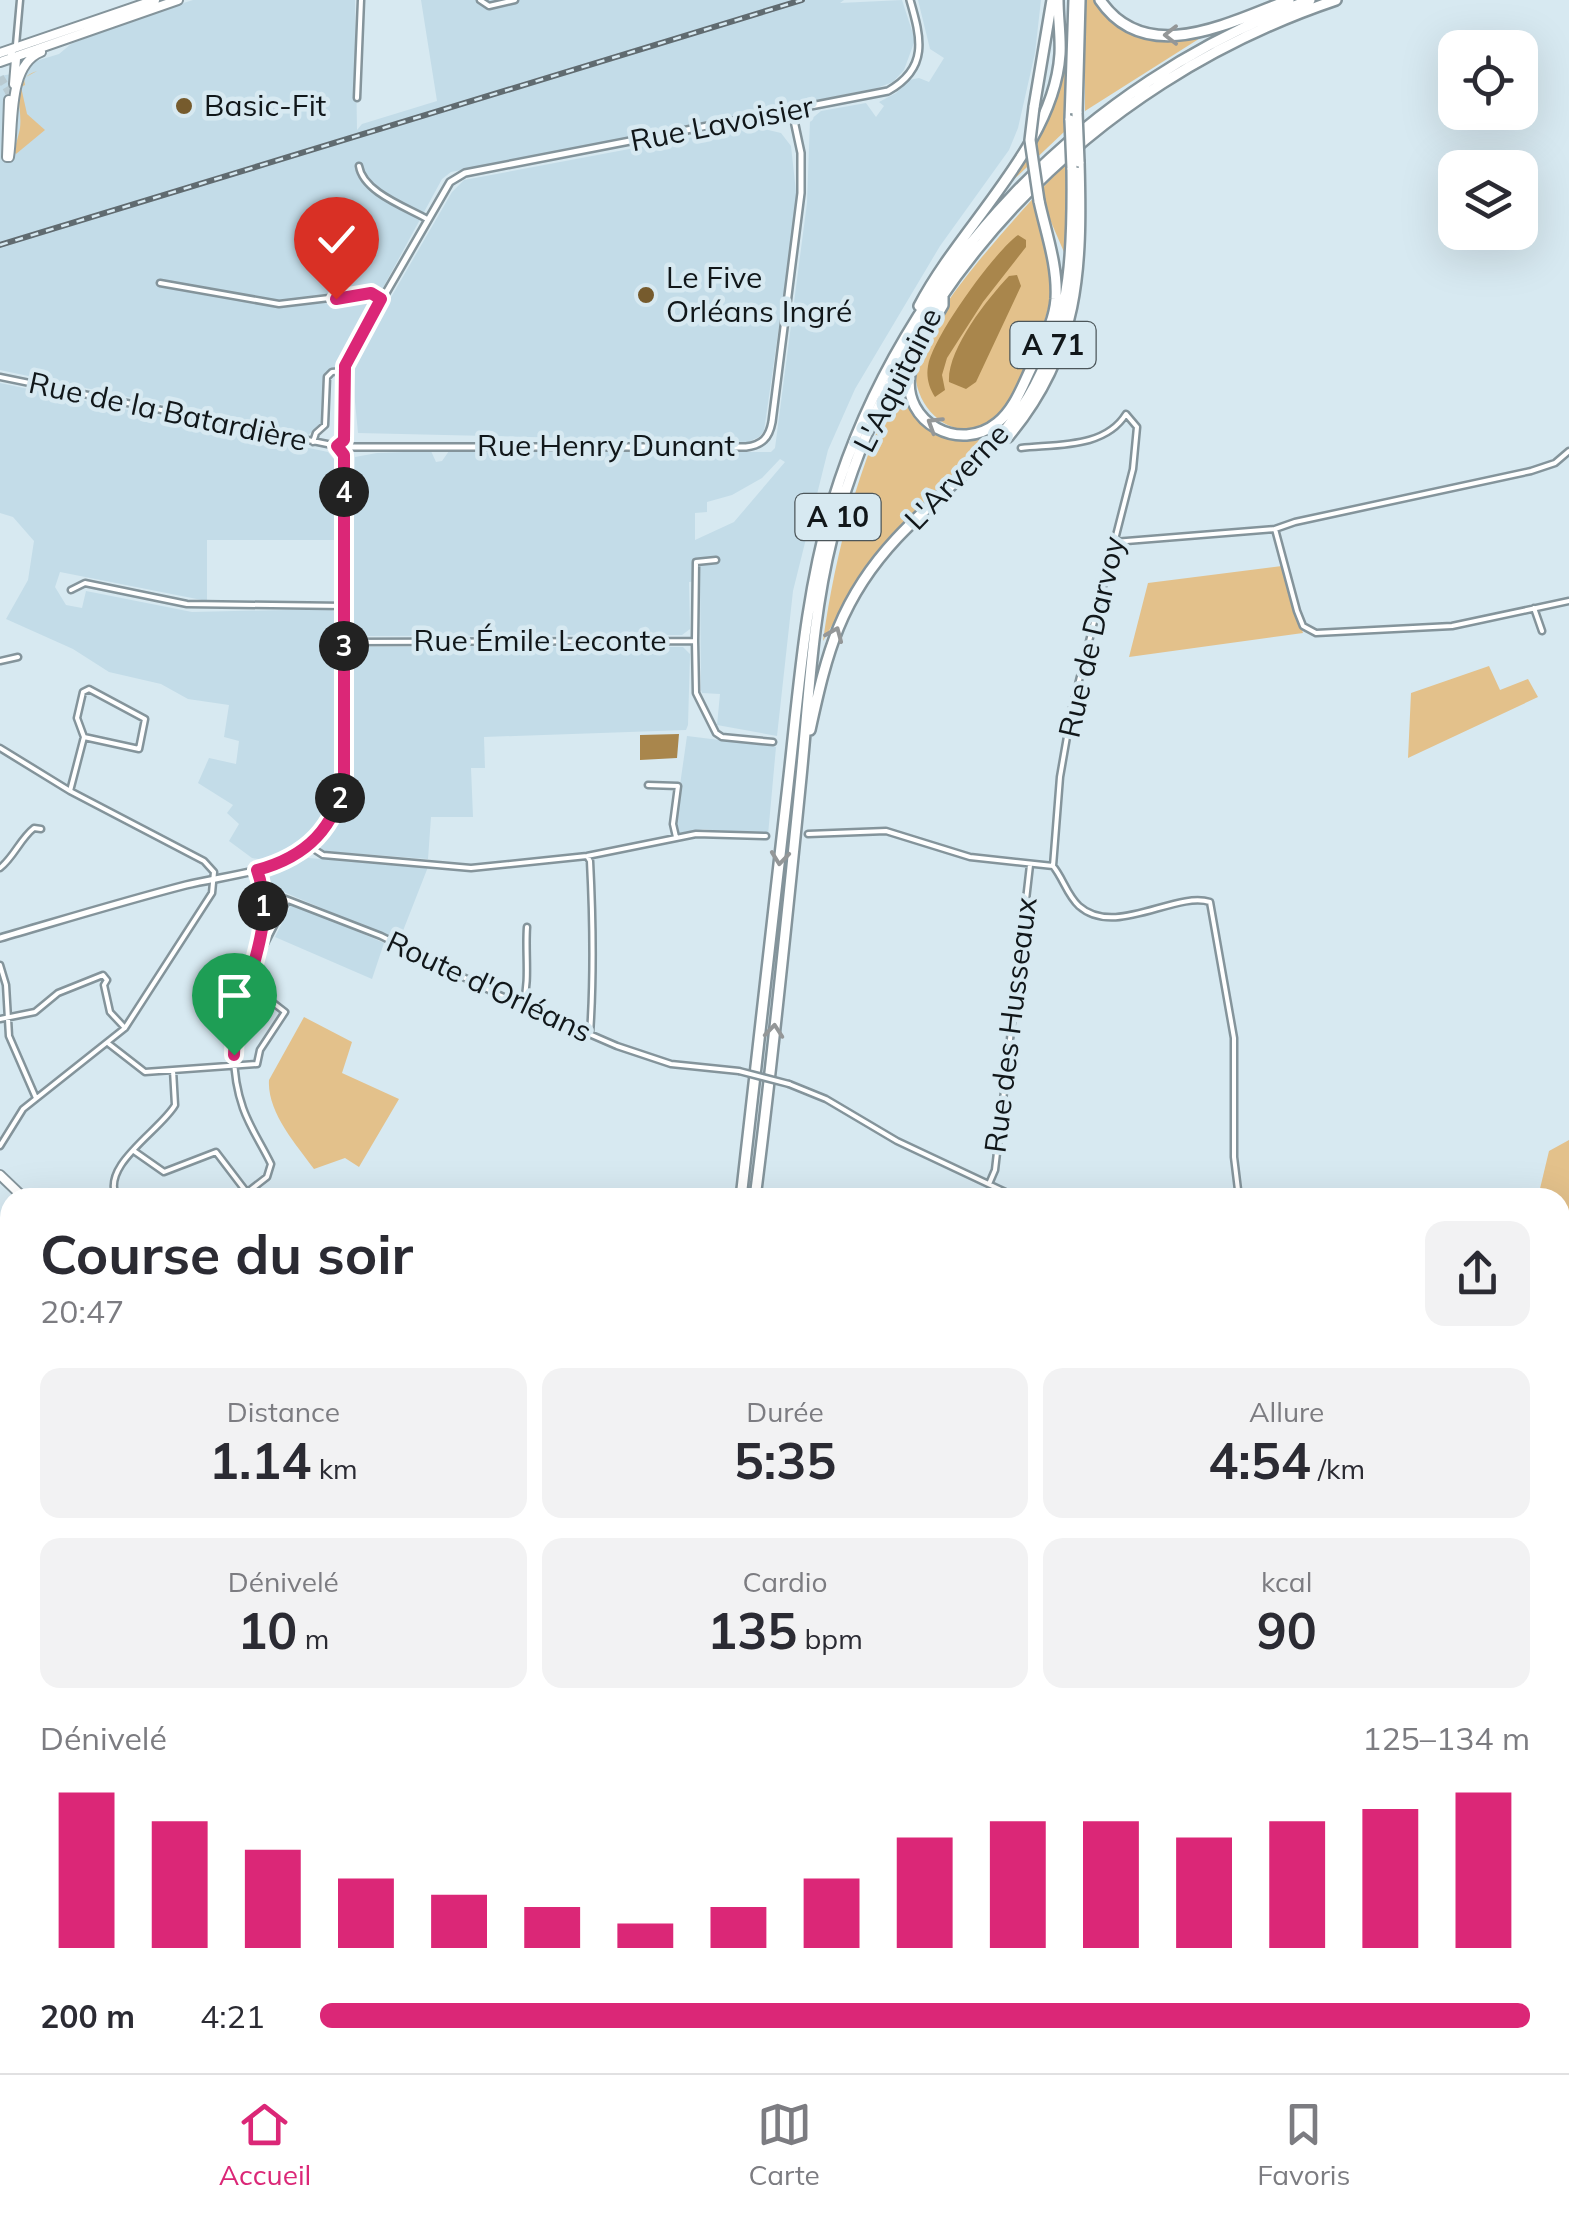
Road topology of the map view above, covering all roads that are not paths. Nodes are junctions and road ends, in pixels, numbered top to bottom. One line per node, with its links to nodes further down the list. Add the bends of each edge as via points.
1 (20, 0): 15 (street)
2 (156, 0): 15 (main road)
3 (178, 0): 14 (main road)
4 (361, 0): 17 (street)
5 (480, 0): 6 (street, via 489,6)
6 (512, 0)
7 (910, 0): 19 (street, Rue Lavoisier, via 920,44 900,83 882,93)
8 (1058, 0): 24 (highway, A 71, one-way to 24, bridge, via 1030,140 1056,284 1054,312 1011,407 976,434 934,428 910,396 912,366); 26 (highway, A 71, via 1060,53 1032,141 962,236)
9 (1077, 0): 51 (highway, L'Arverne, one-way to 9, bridge, via 820,675 848,606 885,552 1016,427 1070,325 1078,274)
10 (1100, 0): 11 (highway, one-way to 10, via 1169,37 1129,27)
11 (1289, 0)
12 (1310, 0): 26 (highway, L'Aquitaine / A 10, via 1189,56 1081,131 987,223)
13 (1336, 0): 24 (highway, L'Aquitaine / A 10, via 1228,44 1126,107 1020,198)
14 (62, 41): 15 (main road); 20 (main road, via 22,69)
15 (9, 52): 16 (main road); 20 (main road)
16 (0, 62)
17 (358, 98)
18 (9, 100): 20 (main road)
19 (792, 111): 22 (street, Rue Lavoisier, via 465,173 447,185); 32 (street, Rue Henry Dunant, via 802,194 772,422 761,443)
20 (9, 154)
21 (359, 166): 22 (street, via 368,185)
22 (427, 219): 25 (street)
23 (160, 284): 25 (street, via 280,304 371,293)
24 (944, 294): 51 (highway, L'Aquitaine / A 10, via 893,376 842,503 813,640)
25 (381, 299): 27 (street)
26 (905, 335): 89 (highway, L'Aquitaine / A 10, one-way to 89, via 846,462 814,580)
27 (344, 371): 29 (street); 30 (street, via 327,378 325,426)
28 (0, 377): 30 (street, Rue de la Batardière)
29 (344, 440): 31 (street); 32 (street)
30 (312, 443): 31 (street, Rue de la Batardière)
31 (337, 446): 35 (street)
32 (352, 446): 35 (street)
33 (1021, 448): 37 (street, Rue de Darvoy, via 1090,440 1115,431 1126,414 1138,442)
34 (1569, 452): 36 (street, via 1532,471)
35 (344, 455): 41 (street)
36 (1276, 529): 37 (street); 42 (street, via 1309,631 1452,626)
37 (1114, 542): 61 (street, Rue de Darvoy, via 1072,708)
38 (716, 560): 44 (street, Rue Émile Leconte, via 696,562)
39 (70, 590): 41 (street, via 85,583 187,604)
40 (1569, 602): 42 (street)
41 (344, 606): 45 (street)
42 (1534, 608): 43 (street)
43 (1542, 631)
44 (695, 641): 45 (street, Rue Émile Leconte); 49 (street, via 696,693 716,732)
45 (344, 642): 58 (street, via 342,792 330,822)
46 (18, 657): 47 (street)
47 (0, 661)
48 (84, 737): 48 (street, via 138,749 145,719 88,689 77,718); 53 (street)
49 (773, 742)
50 (0, 748): 53 (street)
51 (803, 762): 90 (highway, L'Aquitaine / A 10, one-way to 51)
52 (648, 784): 57 (street, via 678,786)
53 (70, 792): 64 (street, via 204,861)
54 (42, 829): 62 (street, via 28,832)
55 (808, 834): 60 (street, via 886,830 956,854)
56 (766, 836): 57 (street)
57 (676, 837): 59 (street)
58 (309, 846): 59 (street, via 320,855 452,868); 63 (street)
59 (587, 856): 78 (street, via 594,968)
60 (1030, 865): 61 (street); 85 (street, Rue des Husseaux)
61 (1053, 866): 92 (street, via 1075,902 1096,914 1210,902 1234,1038)
62 (0, 868)
63 (257, 870): 64 (street); 65 (street)
64 (214, 879): 68 (street); 77 (street, via 212,893)
65 (265, 890): 66 (street, Route d'Orléans); 69 (street)
66 (288, 900): 69 (street); 74 (street, Route d'Orléans, via 380,936)
67 (527, 927): 74 (street)
68 (0, 938)
69 (260, 950): 73 (street)
70 (0, 965): 75 (street)
71 (94, 980): 72 (street); 72 (street, via 103,974); 75 (street, via 58,993 36,1012)
72 (104, 985): 77 (street, via 110,1012)
73 (244, 990): 80 (street); 80 (street, via 285,1012 258,1062)
74 (523, 1006): 78 (street, Route d'Orléans)
75 (7, 1018): 76 (street); 82 (street)
76 (0, 1019)
77 (125, 1028): 79 (street)
78 (590, 1034): 85 (street, Route d'Orléans, bridge, via 658,1061 788,1084)
79 (108, 1044): 81 (street, via 140,1071); 82 (street)
80 (234, 1066): 81 (street); 88 (street, via 242,1108 272,1164)
81 (173, 1070): 84 (street, via 173,1110)
82 (36, 1098): 83 (street)
83 (0, 1146)
84 (134, 1151): 86 (street, via 113,1179); 87 (street, via 164,1172 216,1152)
85 (989, 1184): 91 (street, Route d'Orléans)
86 (115, 1188)
87 (244, 1188)
88 (256, 1188)
89 (742, 1188)
90 (756, 1188)
91 (997, 1188)
92 (1238, 1188)

